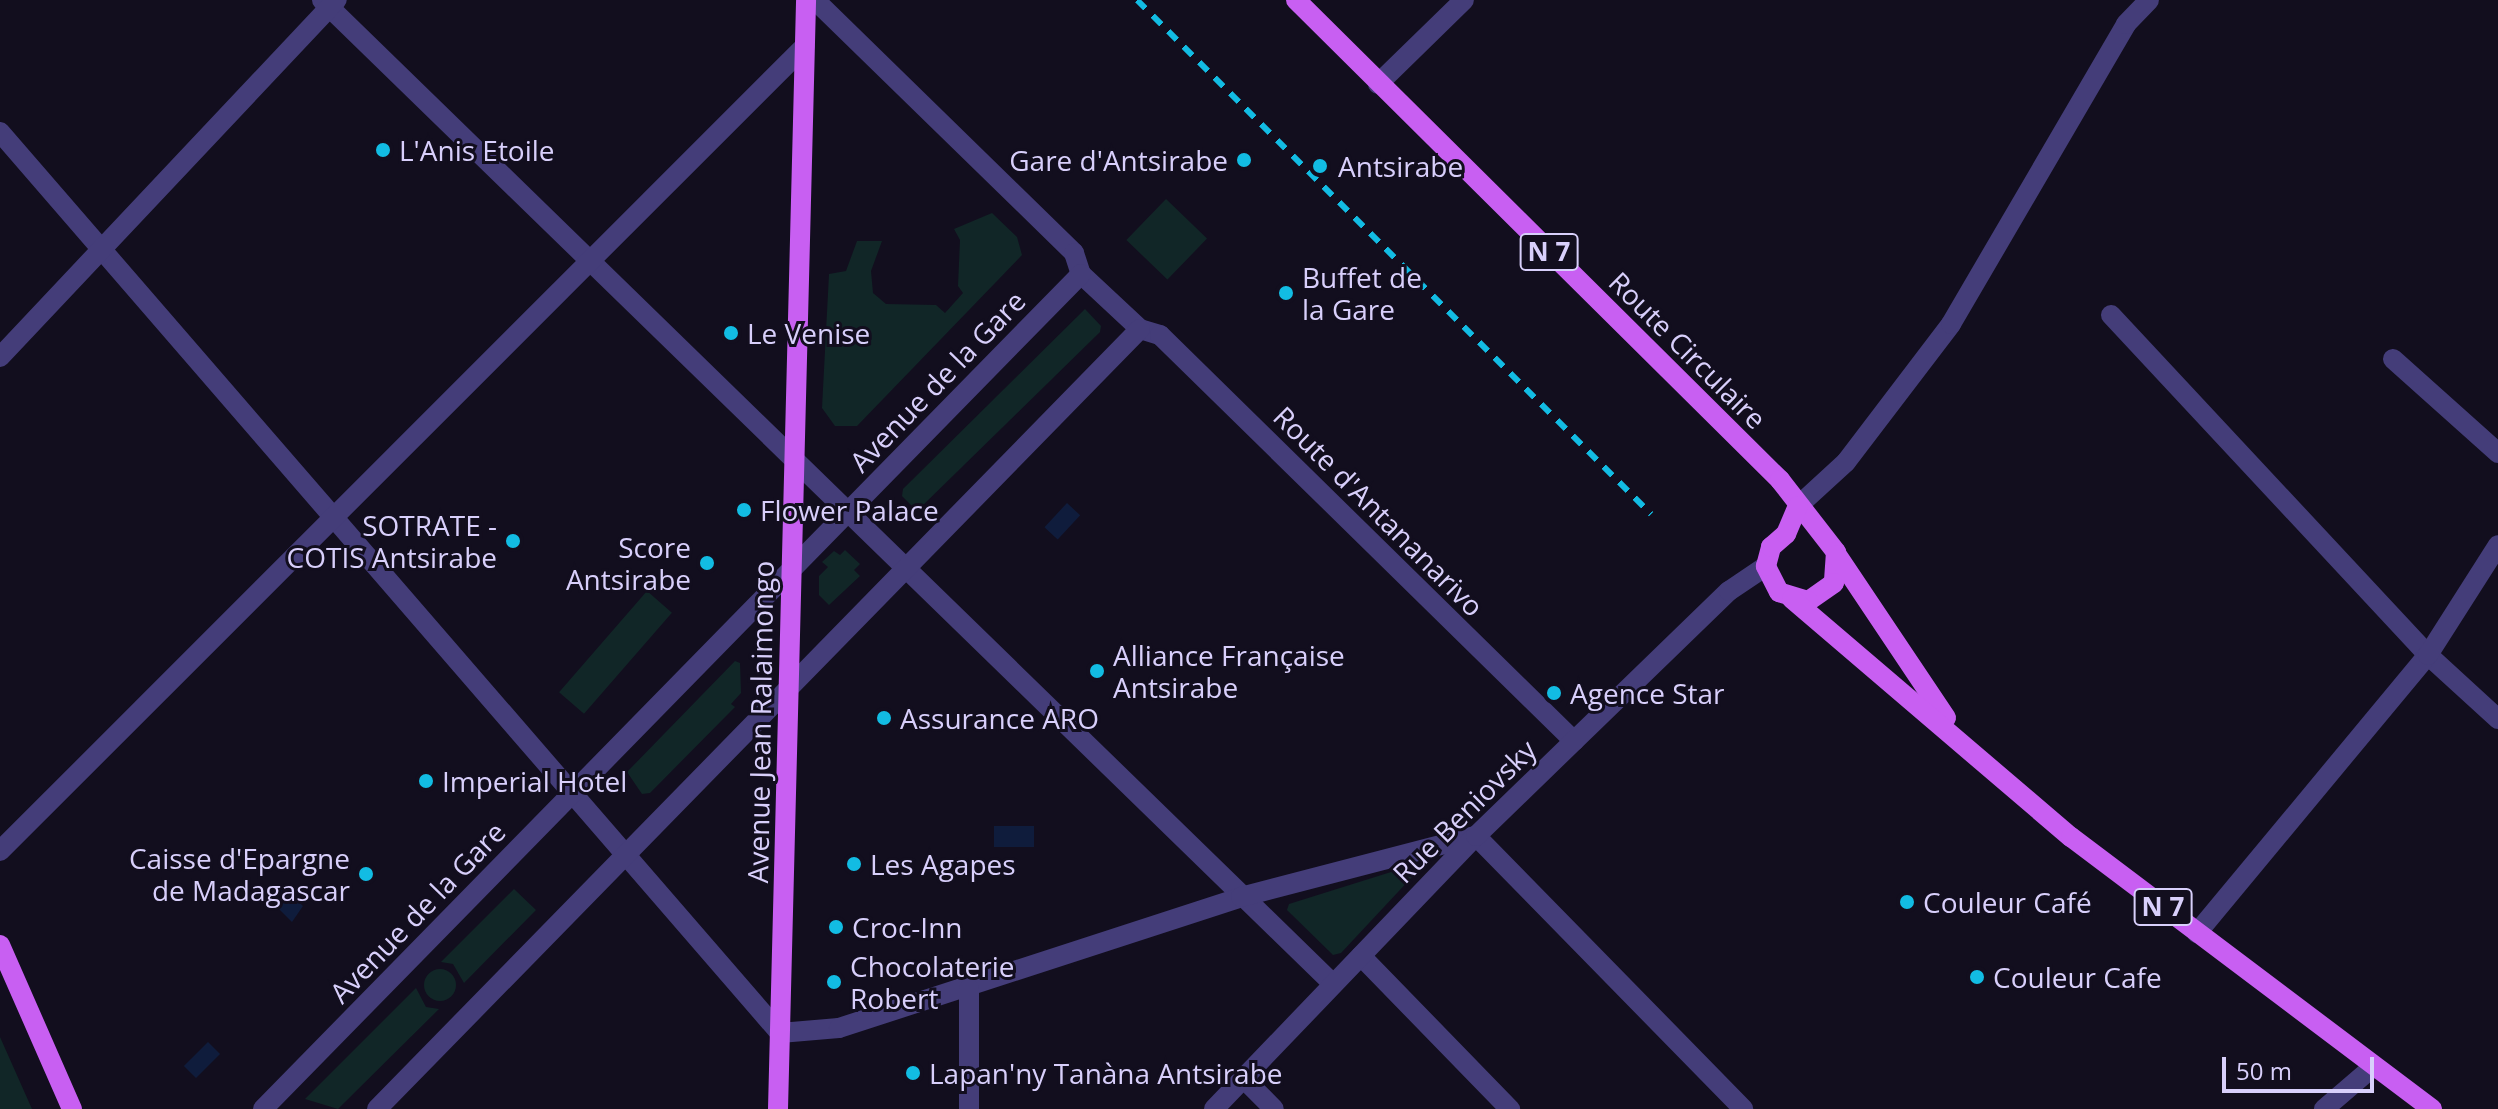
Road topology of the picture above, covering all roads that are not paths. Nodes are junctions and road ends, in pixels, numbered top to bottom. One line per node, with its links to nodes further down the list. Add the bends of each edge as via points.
1 (806, 0): 7 (main road, Avenue Jean Ralaimongo)
2 (815, 0): 12 (street, via 1074,253)
3 (1296, 0): 8 (main road, Route Circulaire / N 7)
4 (1464, 0): 8 (street)
5 (2149, 0): 19 (street, via 2126,24 1951,324 1846,462)
6 (330, 3): 10 (street); 11 (street)
7 (805, 46): 11 (street); 18 (main road, Avenue Jean Ralaimongo)
8 (1378, 84): 19 (main road, Route Circulaire / N 7, via 1780,480)
9 (0, 132): 10 (street)
10 (105, 252): 15 (street); 21 (street)
11 (593, 260): 18 (street); 21 (street)
12 (1081, 274): 14 (street, Route d'Antananarivo); 20 (street, Avenue de la Gare)
13 (2111, 315): 30 (street)
14 (1140, 329): 28 (street); 34 (street, Route d'Antananarivo, via 1160,335)
15 (0, 357)
16 (2393, 359): 17 (street)
17 (2498, 453)
18 (795, 457): 20 (street); 27 (main road, Avenue Jean Ralaimongo)
19 (1798, 506): 22 (main road, N 7); 23 (main road)
20 (849, 510): 27 (street, Avenue de la Gare); 28 (street)
21 (336, 519): 35 (street); 37 (street)
22 (1819, 533): 23 (main road, via 1802,529); 25 (main road, N 7)
23 (1786, 534): 26 (main road, via 1771,547)
24 (2498, 545): 30 (street)
25 (1836, 552): 29 (main road, via 1834,583 1808,601); 33 (main road, N 7)
26 (1766, 566): 29 (main road, N 7, via 1779,592); 34 (street, Rue Beniovsky, via 1729,591)
27 (790, 570): 31 (main road, Avenue Jean Ralaimongo); 35 (street, Avenue de la Gare)
28 (907, 571): 31 (street); 39 (street)
29 (1792, 599): 33 (main road, N 7)
30 (2428, 655): 32 (street); 40 (street)
31 (789, 693): 38 (street); 45 (main road, Avenue Jean Ralaimongo)
32 (2498, 719)
33 (1960, 738): 40 (main road, N 7, via 2071,837)
34 (1574, 741): 36 (street, Rue Beniovsky)
35 (573, 792): 38 (street); 49 (street, Avenue de la Gare)
36 (1476, 836): 39 (street); 42 (street, Rue Beniovsky); 56 (street)
37 (0, 851)
38 (629, 853): 45 (street); 50 (street)
39 (1241, 897): 43 (street); 44 (street)
40 (2197, 933): 46 (main road, N 7)
41 (0, 945): 48 (main road)
42 (1361, 956): 43 (street, Rue Beniovsky); 55 (street)
43 (1333, 984): 47 (street, Rue Beniovsky)
44 (969, 989): 45 (street, via 839,1028 806,1035); 52 (street)
45 (780, 1033): 51 (main road, Avenue Jean Ralaimongo)
46 (2374, 1066): 57 (street); 58 (main road, N 7)
47 (1244, 1079): 53 (street, Rue Beniovsky); 54 (street)
48 (72, 1109)
49 (263, 1109)
50 (377, 1109)
51 (778, 1109)
52 (969, 1109)
53 (1214, 1109)
54 (1274, 1109)
55 (1510, 1109)
56 (1743, 1109)
57 (2324, 1109)
58 (2432, 1109)

